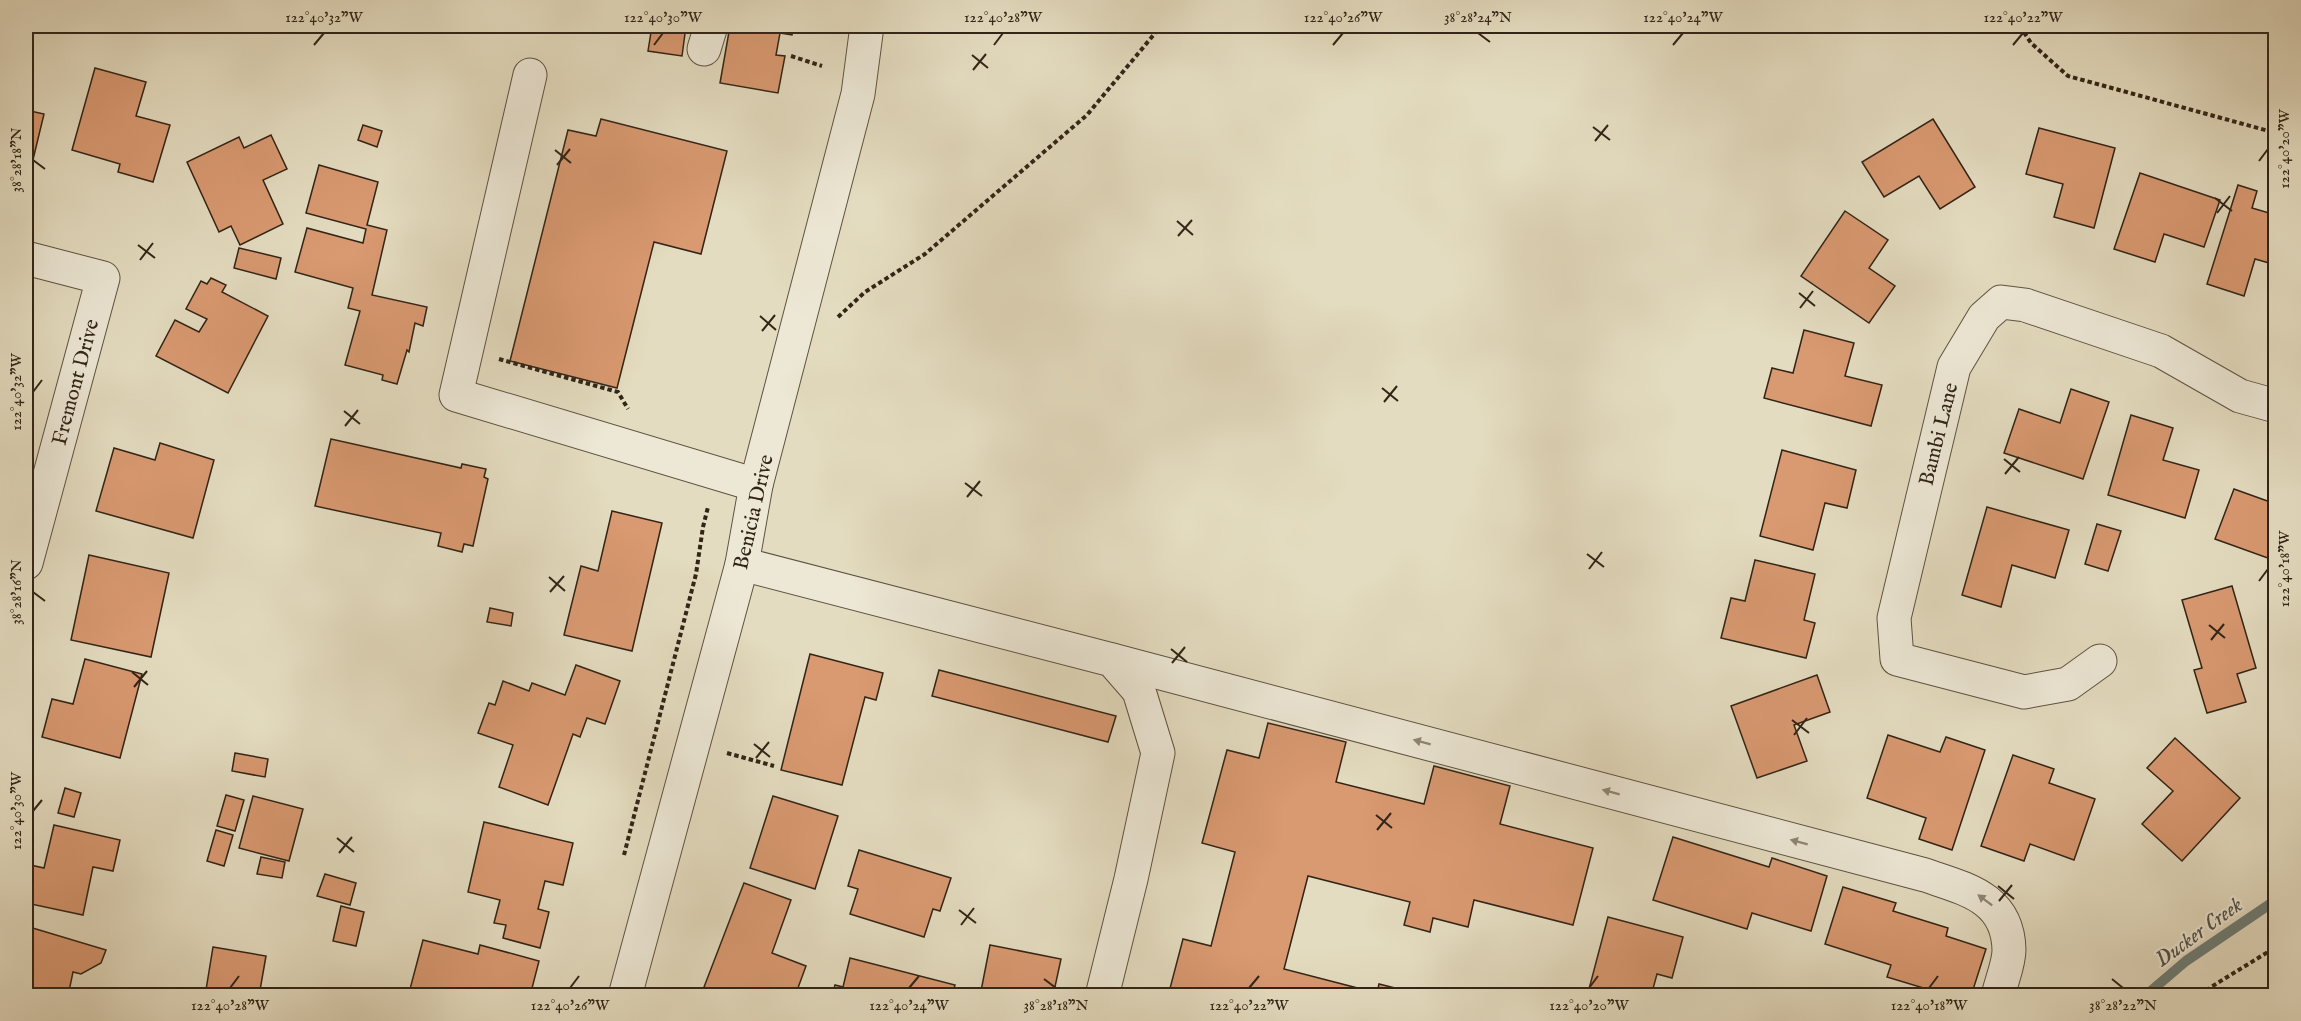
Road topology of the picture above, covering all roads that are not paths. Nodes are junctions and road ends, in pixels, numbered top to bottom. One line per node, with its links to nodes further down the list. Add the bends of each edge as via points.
1 (867, 26): 5 (street, Benicia Drive, via 858,94)
2 (530, 75): 5 (street, via 456,395)
3 (26, 258): 6 (street, Fremont Drive, via 103,278)
4 (2276, 406): 9 (street, Bambi Lane, via 2240,396 2161,351 2025,305 2001,302 1983,317 1954,368 1894,618 1898,659 2024,692 2068,684)
5 (756, 484): 7 (street, Benicia Drive)
6 (26, 563)
7 (742, 564): 8 (street); 10 (street, Benicia Drive)
8 (1112, 660): 11 (street, via 1139,692 1158,753); 12 (street, one-way to 8, via 2009,951 2004,924 1992,904 1974,892 1925,875)
9 (2100, 661)
10 (625, 996)
11 (1102, 996)
12 (1998, 996)

